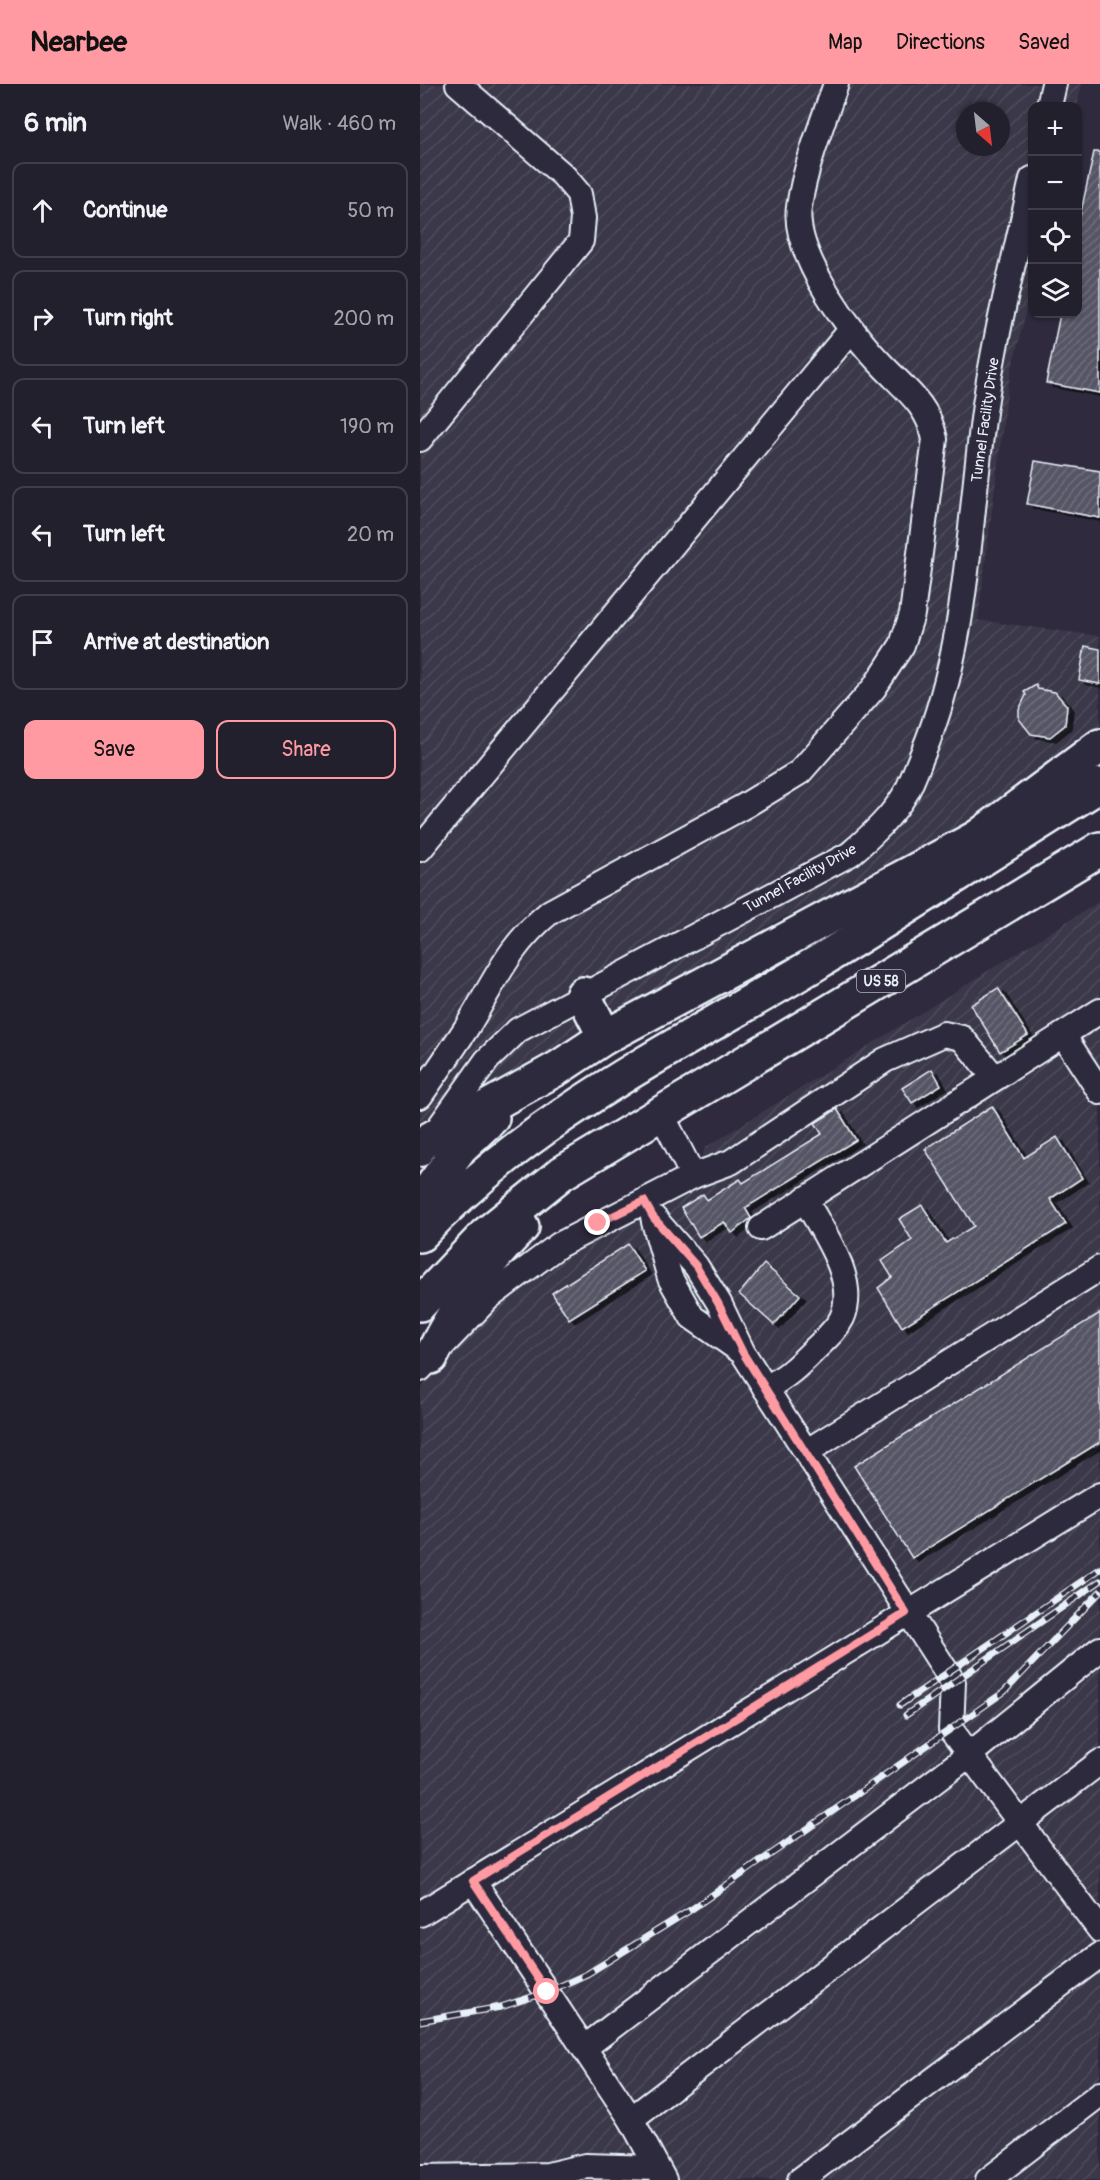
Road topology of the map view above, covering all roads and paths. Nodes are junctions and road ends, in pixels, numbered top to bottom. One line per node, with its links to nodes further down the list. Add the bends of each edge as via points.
1 (458, 84): 7 (street, via 563,175 579,194 581,241)
2 (836, 84): 6 (street, via 810,164 799,208 799,227 835,308)
3 (1054, 84): 4 (street)
4 (1050, 102)
5 (1028, 197): 13 (street, Tunnel Facility Drive, via 985,406 966,584 952,661 935,722 907,791 879,829 850,854)
6 (851, 330): 11 (street); 21 (street, via 923,406 935,439 912,614 902,645 874,688 800,772 550,912 526,931)
7 (420, 439)
8 (1100, 746): 10 (highway)
9 (1100, 785): 14 (highway, via 814,964)
10 (976, 838): 14 (highway, via 921,881); 17 (highway)
11 (420, 849)
12 (1100, 849): 22 (highway, US 58)
13 (583, 994): 17 (highway); 23 (street, Tunnel Facility Drive, via 528,1023 499,1047)
14 (735, 1008): 29 (highway, via 523,1143)
15 (1100, 1011): 16 (street)
16 (1063, 1035): 19 (street); 20 (street)
17 (604, 1037): 18 (highway)
18 (558, 1068): 23 (highway); 26 (highway, via 471,1137)
19 (995, 1078): 24 (street, via 962,1038 944,1034 885,1060 731,1162); 25 (street)
20 (1100, 1092)
21 (420, 1096)
22 (662, 1113): 24 (street); 31 (highway, US 58, via 569,1168 520,1204); 32 (highway, via 642,1137 557,1195 502,1248 447,1324)
23 (425, 1146)
24 (693, 1176): 27 (street)
25 (805, 1199): 28 (street); 33 (street, via 840,1266 845,1292 842,1316 835,1330 788,1376)
26 (420, 1203)
27 (648, 1209): 32 (street, via 598,1223 529,1265 489,1297); 33 (street, via 706,1313 743,1353)
28 (761, 1228)
29 (420, 1235)
30 (1100, 1268): 34 (street)
31 (420, 1304)
32 (425, 1363)
33 (765, 1389): 34 (street)
34 (806, 1452): 36 (street)
35 (1100, 1495): 36 (street)
36 (906, 1613): 38 (street, via 953,1683 951,1731); 41 (street)
37 (1100, 1649): 38 (street)
38 (969, 1755): 40 (street); 45 (street)
39 (1100, 1762): 40 (street)
40 (1020, 1824): 43 (street); 47 (street)
41 (473, 1881): 42 (street); 45 (street)
42 (420, 1914)
43 (1097, 1919)
44 (1100, 1956): 50 (street)
45 (584, 2048): 47 (street)
46 (1100, 2094): 51 (street)
47 (631, 2119): 48 (street)
48 (660, 2174): 49 (street, via 585,2166 548,2175)
49 (420, 2177)
50 (800, 2180)
51 (988, 2180)

